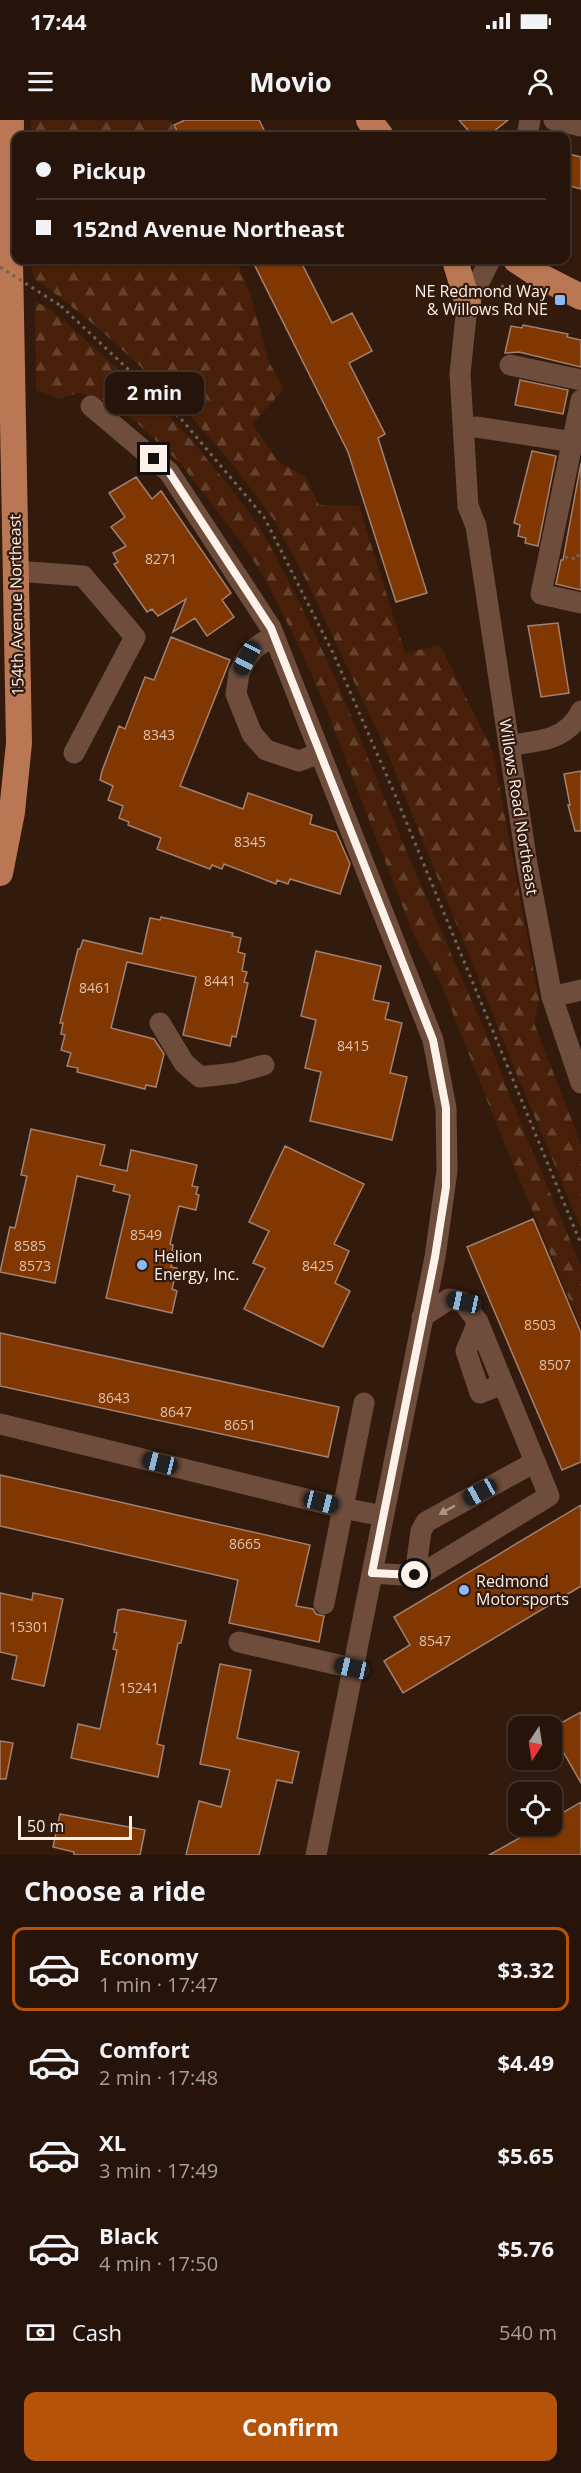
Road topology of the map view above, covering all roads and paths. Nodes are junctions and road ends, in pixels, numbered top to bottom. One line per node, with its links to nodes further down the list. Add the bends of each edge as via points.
1 (11, 120): 18 (main road, 154th Avenue Northeast)
2 (554, 120): 3 (street)
3 (581, 126)
4 (456, 264): 9 (main road)
5 (488, 264): 9 (street, Willows Road Northeast)
6 (522, 264): 8 (main road)
7 (0, 267): 31 (path, bridge, via 62,306 182,420 264,517 334,655 396,797)
8 (581, 297)
9 (468, 304): 10 (street, Willows Road Northeast)
10 (464, 345): 15 (street, Willows Road Northeast, via 473,384); 17 (street, Willows Road Northeast, via 460,374 468,506)
11 (510, 365): 12 (street)
12 (581, 380)
13 (581, 400): 16 (street)
14 (91, 406): 20 (street, via 169,472)
15 (476, 427): 16 (street); 17 (street, Willows Road Northeast, via 480,506)
16 (577, 443): 19 (street, via 541,594)
17 (476, 526): 22 (street, Willows Road Northeast)
18 (16, 571): 23 (street, via 83,576 135,637); 25 (main road, 154th Avenue Northeast, via 19,743 12,812)
19 (581, 603)
20 (274, 634): 24 (street); 24 (street, via 247,658 239,673 236,694 252,734 266,750 298,761)
21 (581, 711): 22 (street, via 569,730 553,738)
22 (509, 745): 27 (street, Willows Road Northeast)
23 (74, 753)
24 (320, 753): 32 (street, via 433,1040 446,1108 447,1171)
25 (0, 873)
26 (581, 990): 27 (street)
27 (552, 996): 30 (street, Willows Road Northeast)
28 (160, 1023): 29 (street, via 184,1064 200,1077)
29 (264, 1065)
30 (581, 1083)
31 (581, 1244)
32 (422, 1317): 35 (street, via 449,1299 464,1302 478,1323); 37 (street)
33 (364, 1403): 36 (street)
34 (0, 1424): 36 (street)
35 (535, 1462): 39 (street, one-way to 39, via 426,1521); 39 (street, via 549,1496)
36 (344, 1508): 37 (street); 40 (street)
37 (383, 1516): 38 (street)
38 (372, 1573): 39 (street); 42 (street)
39 (415, 1575)
40 (324, 1604)
41 (239, 1642): 42 (street)
42 (352, 1668): 43 (street)
43 (316, 1855)

